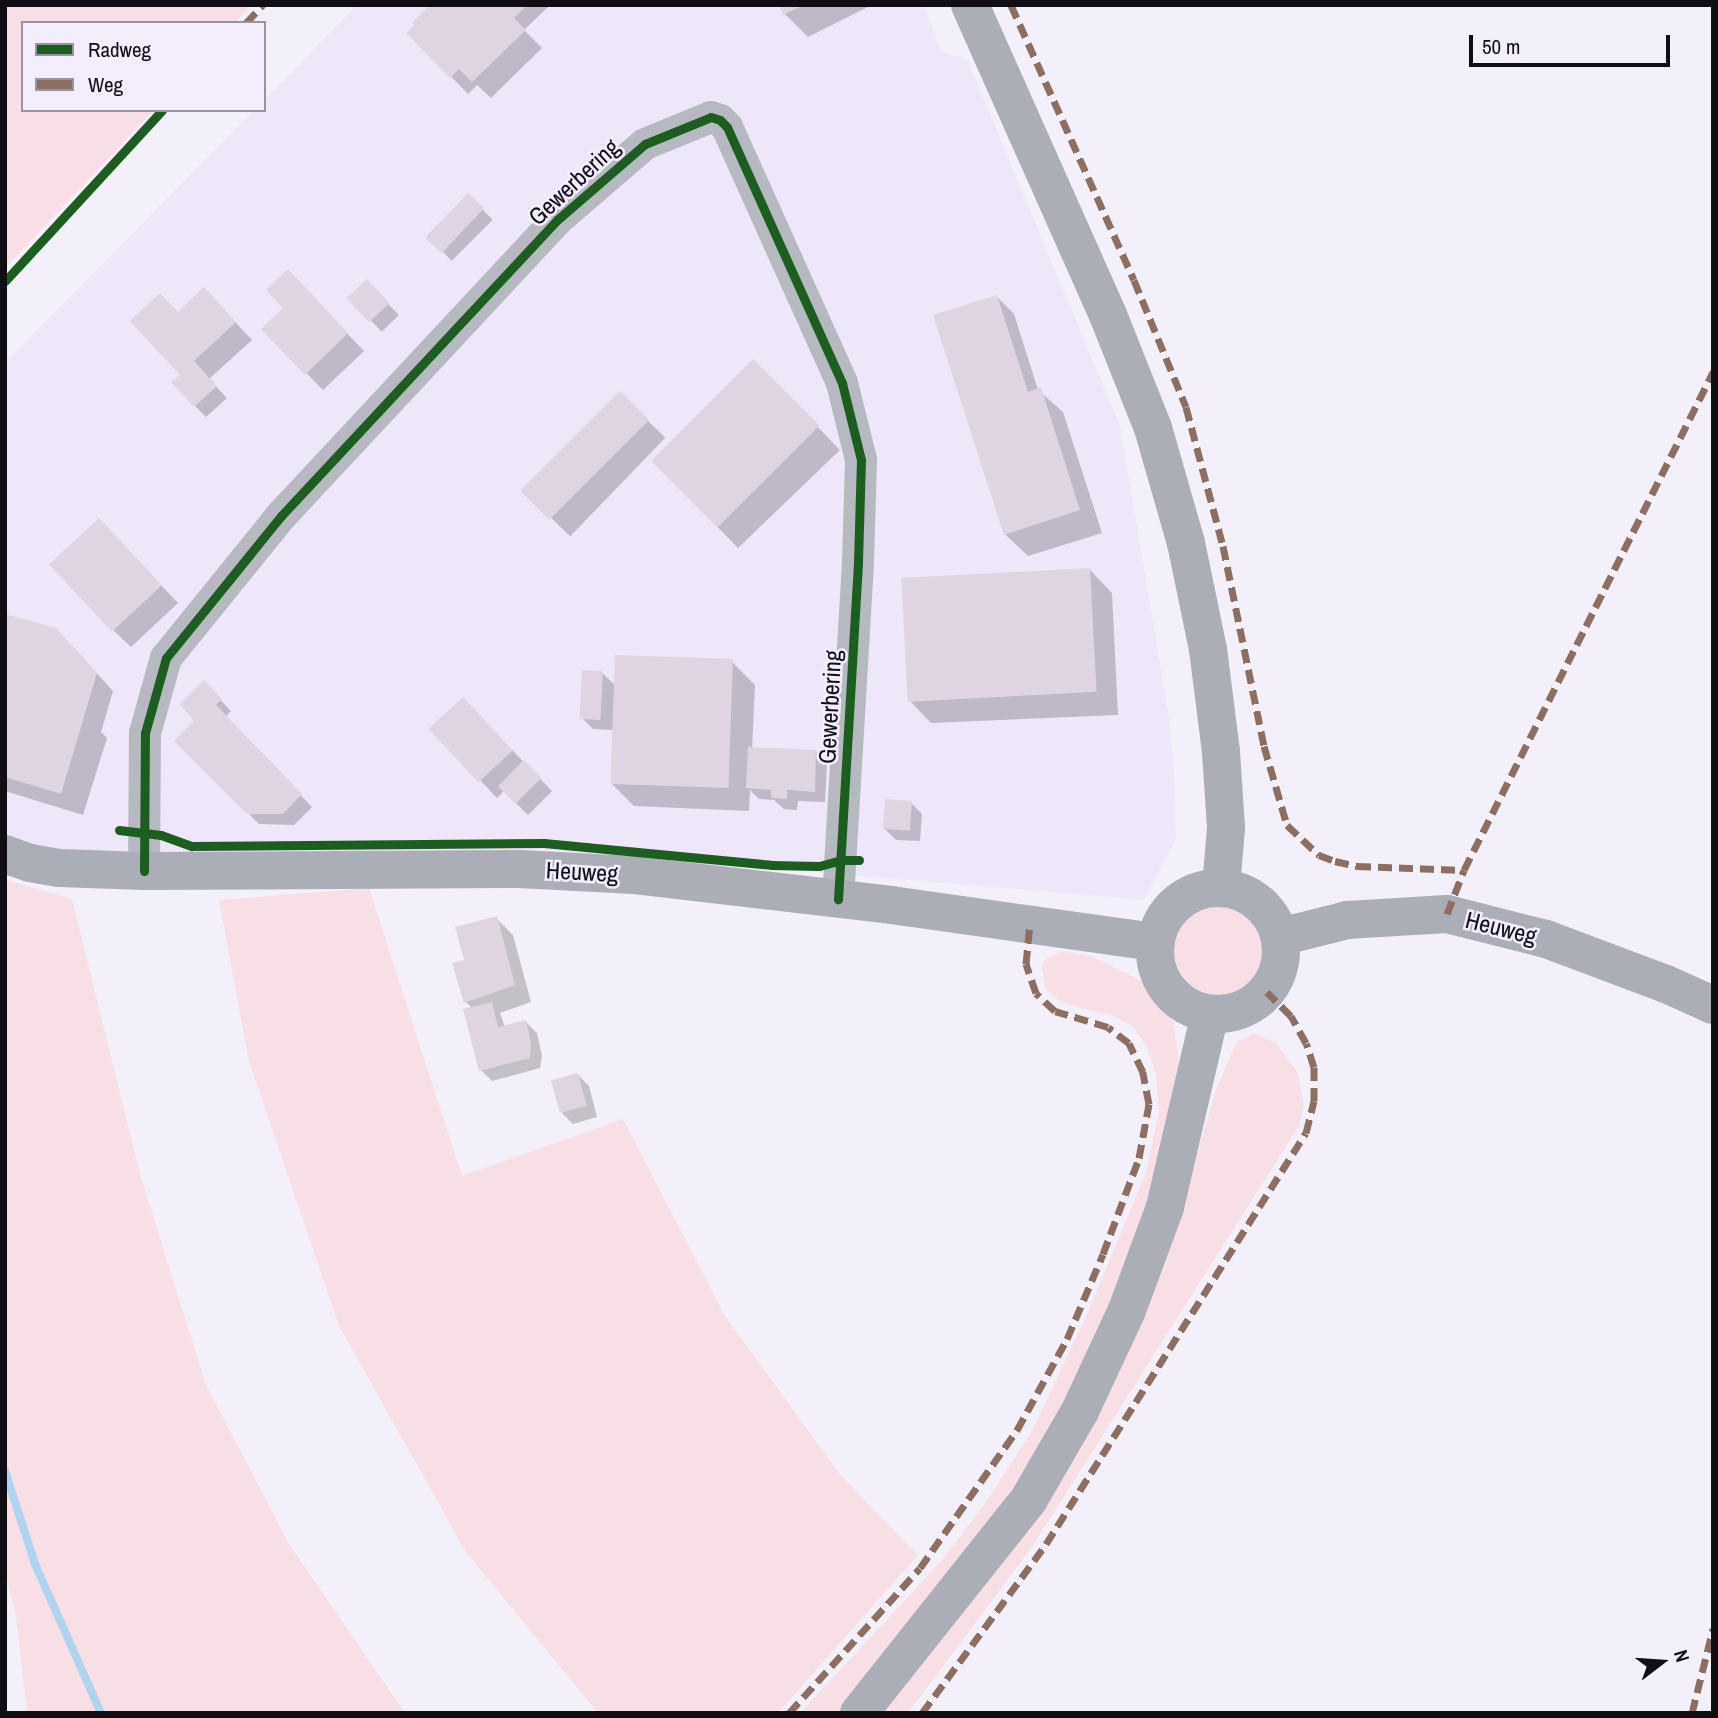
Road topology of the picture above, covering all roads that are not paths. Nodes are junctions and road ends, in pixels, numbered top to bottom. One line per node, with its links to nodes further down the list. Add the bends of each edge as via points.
1 (970, 5): 4 (main road, via 1108,315 1153,428 1186,543 1208,649 1221,752 1226,828)
2 (5, 854): 3 (main road, Heuweg, via 59,867)
3 (144, 871): 5 (main road, Heuweg, via 519,869 633,876); 5 (street, Gewerbering, via 145,733 166,659 281,516 557,220 645,144 710,117 727,127 842,383 861,460)
4 (1221, 888): 6 (main road, via 1259,902); 7 (main road, via 1186,897 1171,909)
5 (838, 899): 7 (main road, Heuweg)
6 (1280, 936): 8 (main road, Heuweg, via 1347,920 1447,914 1546,939); 9 (main road, via 1279,965 1267,992 1241,1010)
7 (1156, 942): 9 (main road, via 1162,981 1191,1009)
8 (1713, 1005)
9 (1210, 1014): 10 (main road, via 1165,1207 1127,1310 1080,1411 1030,1499)
10 (859, 1713)

